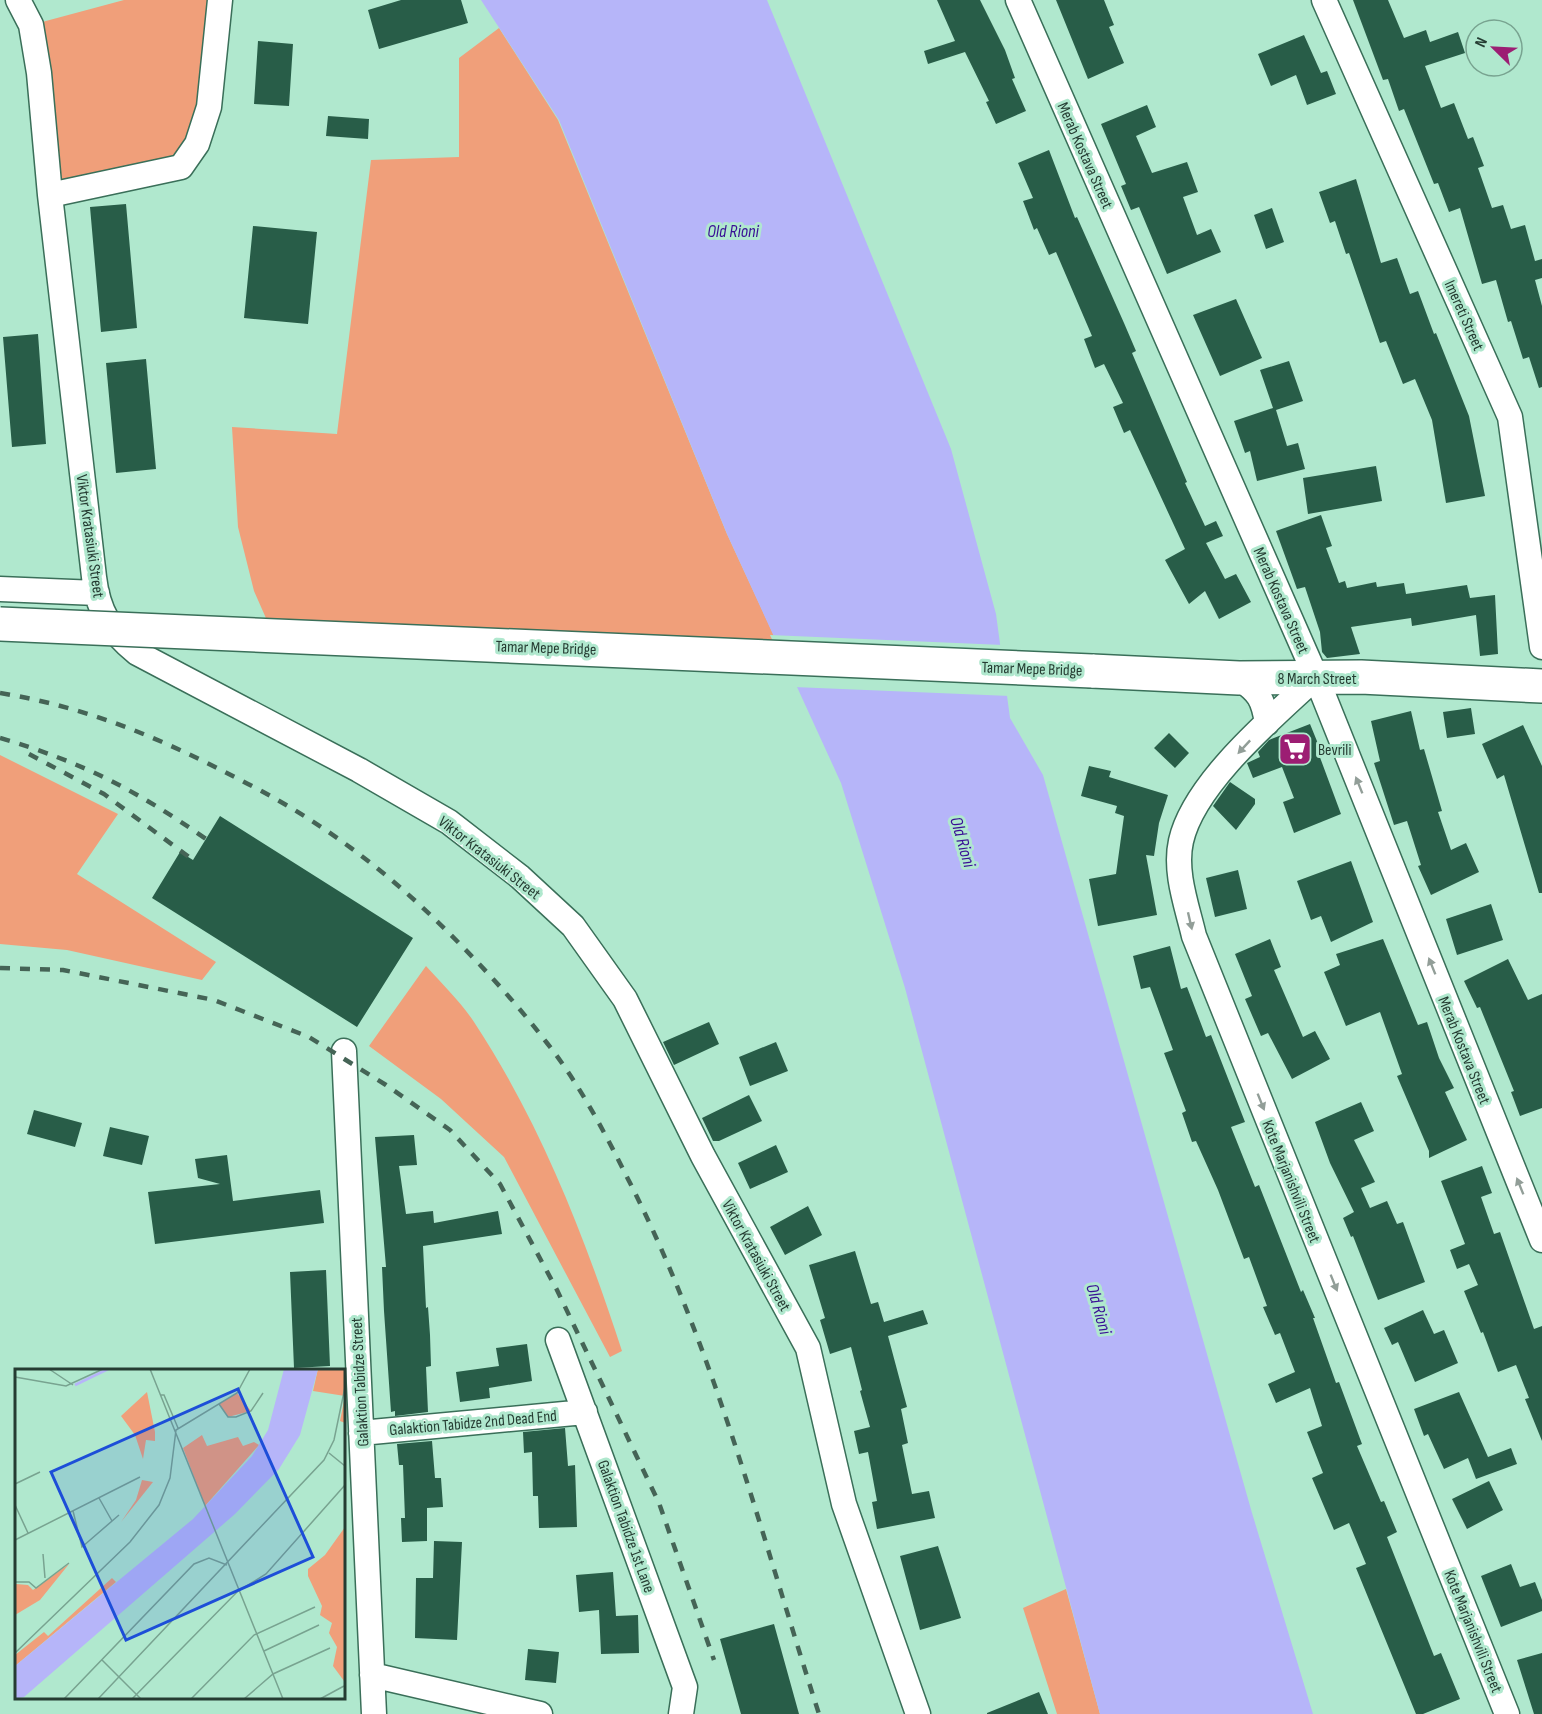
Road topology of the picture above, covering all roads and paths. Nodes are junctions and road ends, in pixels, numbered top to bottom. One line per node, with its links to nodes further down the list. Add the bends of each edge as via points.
1 (18, 0): 5 (street, Viktor Kratasiuki Street, via 31,25 39,73)
2 (220, 0): 5 (street, via 209,107 197,144 181,167)
3 (1018, 0): 11 (street, Merab Kostava Street)
4 (1324, 0): 9 (street, Imereti Street, via 1510,417)
5 (50, 195): 7 (street, Viktor Kratasiuki Street)
6 (0, 589): 7 (street)
7 (97, 593): 24 (street, Viktor Kratasiuki Street, via 104,616 116,635 137,653 449,822 520,877 573,926 625,999 703,1156 808,1348 844,1504)
8 (0, 624): 10 (highway, Tamar Mepe Bridge, bridge)
9 (1542, 647)
10 (1092, 671): 12 (highway, 8 March Street)
11 (1316, 677): 12 (highway, 8 March Street); 13 (highway, 8 March Street); 14 (street, Kote Marjanishvili Street); 16 (street, Merab Kostava Street, one-way to 11)
12 (1239, 678): 14 (street, via 1258,693)
13 (1542, 686)
14 (1267, 723): 25 (street, Kote Marjanishvili Street, one-way to 25, via 1202,795 1181,841 1180,877 1194,936)
15 (344, 1051): 19 (street, Galaktion Tabidze Street)
16 (1542, 1240)
17 (558, 1340): 18 (street, Galaktion Tabidze 1st Lane)
18 (585, 1412): 19 (street, Galaktion Tabidze 2nd Dead End); 23 (street, Galaktion Tabidze 1st Lane, via 685,1687)
19 (361, 1433): 20 (street, Galaktion Tabidze Street)
20 (372, 1675): 21 (street, Galaktion Tabidze Street); 22 (street)
21 (374, 1714)
22 (540, 1714)
23 (681, 1714)
24 (918, 1714)
25 (1507, 1714)

